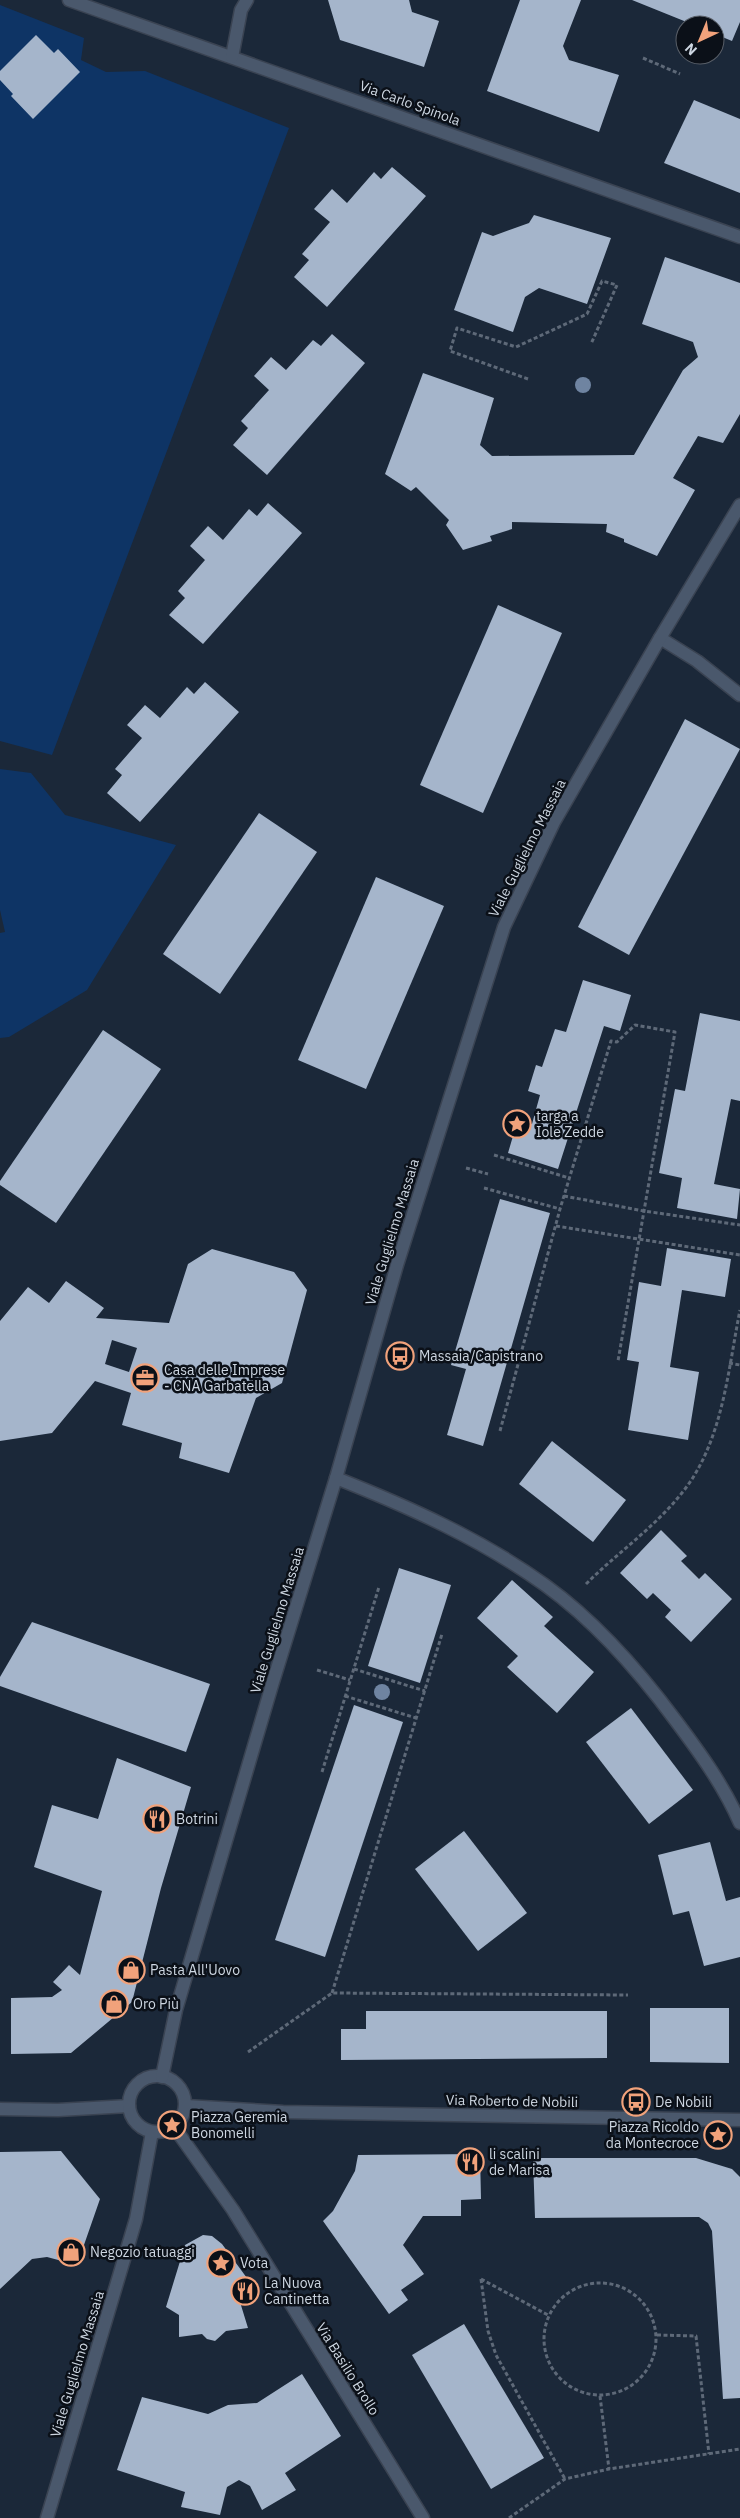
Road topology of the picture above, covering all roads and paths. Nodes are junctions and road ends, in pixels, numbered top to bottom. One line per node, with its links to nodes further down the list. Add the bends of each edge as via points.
1 (69, 0): 3 (street, Via Carlo Spinola)
2 (246, 0): 3 (street, via 240,10)
3 (232, 57): 6 (street, Via Carlo Spinola)
4 (642, 58): 5 (path)
5 (680, 74)
6 (740, 237)
7 (591, 344): 8 (path, via 617,285 602,281 587,314 516,347 457,328 450,351)
8 (528, 379)
9 (740, 506): 10 (street, Viale Guglielmo Massaia)
10 (660, 638): 11 (street, via 697,661); 29 (street, Viale Guglielmo Massaia, via 554,822 504,927 397,1265)
11 (740, 695)
12 (494, 1155): 15 (path)
13 (466, 1168): 14 (path)
14 (488, 1174)
15 (569, 1178): 17 (path); 19 (path, via 610,1041 617,1042 635,1025 675,1032)
16 (484, 1188): 18 (path)
17 (564, 1196): 18 (path); 19 (path)
18 (560, 1209): 21 (path)
19 (644, 1211): 20 (path); 22 (path)
20 (740, 1225)
21 (556, 1226): 22 (path); 28 (path)
22 (638, 1239): 23 (path); 25 (path)
23 (740, 1255)
24 (740, 1310): 26 (path)
25 (618, 1361)
26 (729, 1363): 27 (path); 30 (path, via 716,1428 703,1462 684,1490 632,1544)
27 (740, 1365)
28 (500, 1431)
29 (336, 1478): 40 (street, via 463,1534 529,1574 567,1603 625,1658 667,1709 718,1780); 44 (street, Viale Guglielmo Massaia, via 176,2010)
30 (589, 1582)
31 (379, 1587): 33 (path)
32 (442, 1634): 36 (path)
33 (354, 1669): 35 (path); 36 (path)
34 (316, 1670): 35 (path)
35 (350, 1680): 37 (path)
36 (425, 1691): 38 (path)
37 (345, 1696): 38 (path); 39 (path)
38 (416, 1718): 41 (path)
39 (322, 1772)
40 (740, 1823)
41 (332, 1993): 42 (path); 43 (path)
42 (628, 1995)
43 (248, 2052)
44 (162, 2077): 45 (street, via 142,2081 132,2092); 46 (street, via 179,2087)
45 (129, 2106): 47 (street); 50 (street, via 136,2123)
46 (186, 2106): 48 (street, Via Roberto de Nobili, via 283,2112); 49 (street)
47 (0, 2109)
48 (740, 2120)
49 (174, 2127): 50 (street); 59 (street, Via Basilio Brollo, via 233,2210)
50 (152, 2132): 58 (street, Viale Guglielmo Massaia, via 136,2219)
51 (548, 2315): 52 (path, via 559,2299 574,2288 592,2282 610,2283 628,2290 642,2301 652,2317); 53 (path, via 543,2333 545,2352 552,2370 581,2393); 57 (path, via 481,2279 488,2331 496,2355)
52 (657, 2335): 53 (path, via 655,2354 635,2384 618,2393); 55 (path, via 696,2336)
53 (600, 2396): 56 (path)
54 (740, 2449): 55 (path)
55 (710, 2454): 56 (path)
56 (609, 2469): 57 (path)
57 (565, 2479): 60 (path)
58 (47, 2518)
59 (423, 2518)
60 (508, 2518)

